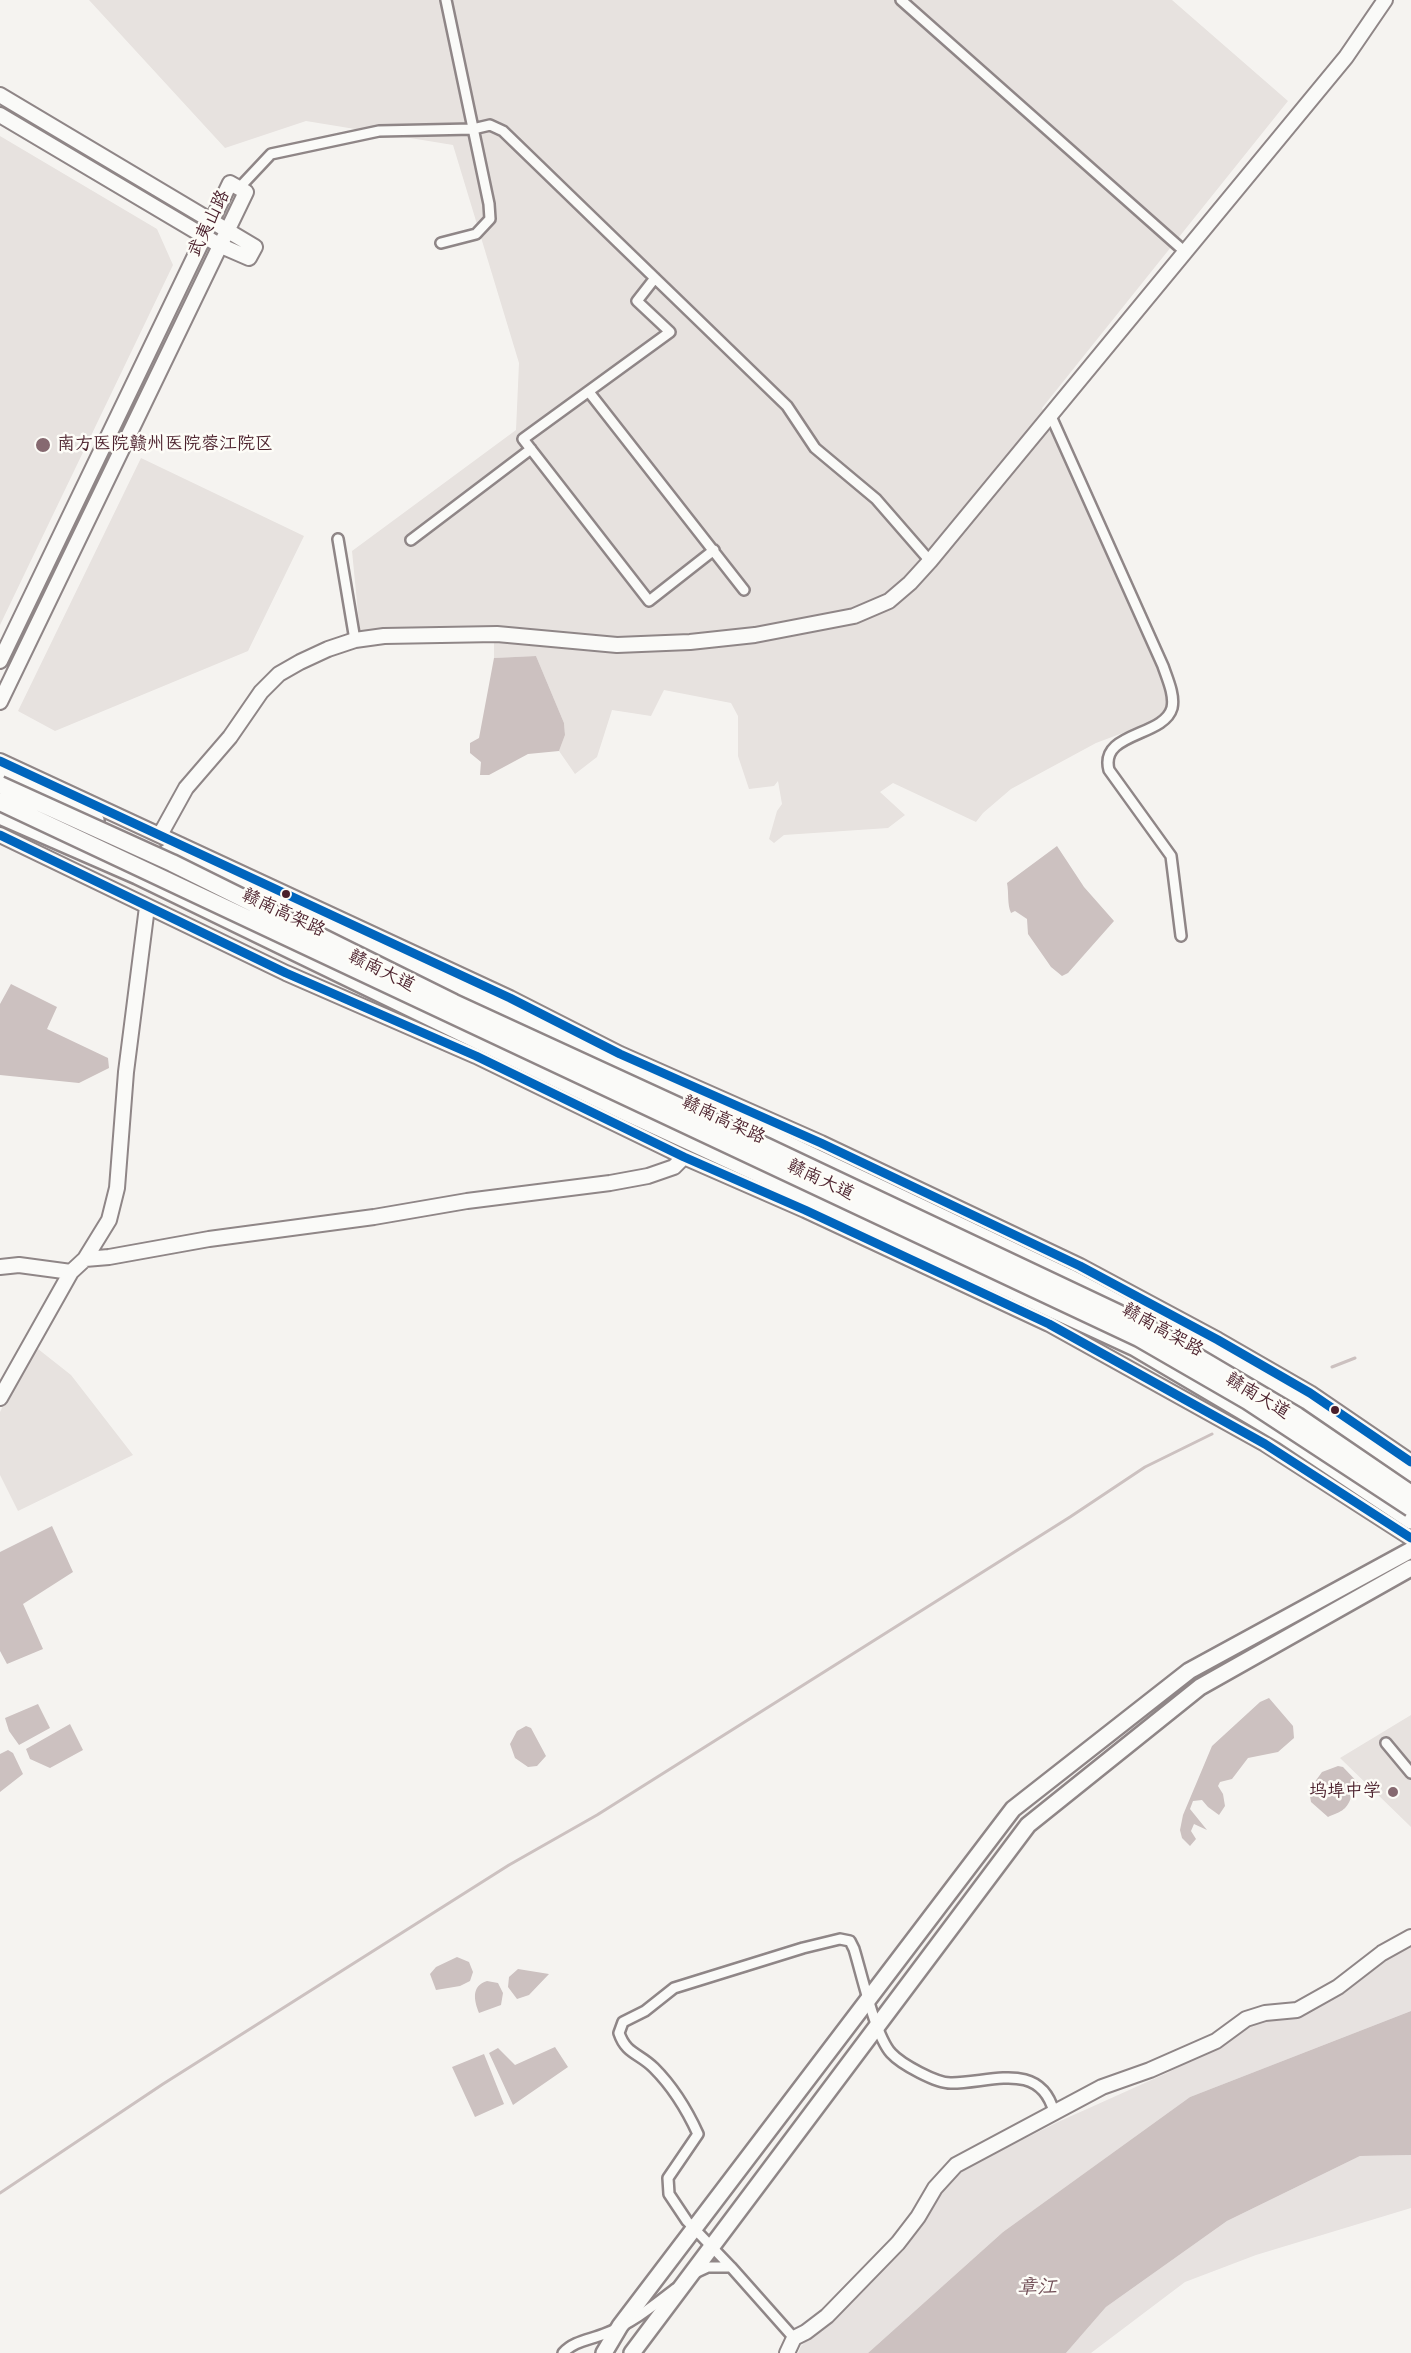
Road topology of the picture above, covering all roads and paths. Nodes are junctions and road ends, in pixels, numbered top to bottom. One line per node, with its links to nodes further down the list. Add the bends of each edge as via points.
1 (446, 0): 6 (street)
2 (901, 0): 13 (street)
3 (1385, 0): 13 (street, via 1346,57)
4 (0, 95): 8 (street)
5 (0, 115): 10 (street)
6 (473, 129): 7 (street, via 379,131 271,154); 11 (street, via 490,219 476,234); 14 (street, via 490,125 503,131)
7 (240, 187): 8 (street, 武夷山路, via 230,183); 9 (street, 武夷山路, via 246,192)
8 (212, 222): 9 (street); 10 (street, 武夷山路)
9 (226, 230): 12 (street, 武夷山路); 12 (street, via 255,247 249,258)
10 (205, 237): 12 (street); 24 (street, 武夷山路)
11 (441, 243)
12 (219, 245): 25 (street, 武夷山路)
13 (1184, 251): 16 (street)
14 (655, 278): 15 (street, via 637,300 670,332); 21 (street, via 787,406 815,448 876,499)
15 (589, 392): 17 (street, via 523,439); 20 (street)
16 (1050, 414): 21 (street); 37 (street, via 1171,687 1172,707 1164,719 1124,740 1111,752 1107,763 1171,856)
17 (531, 449): 19 (street); 20 (street, via 649,601)
18 (338, 539): 23 (street)
19 (411, 540)
20 (714, 550): 22 (street)
21 (930, 561): 23 (street, via 889,601 854,616 755,635 617,645 497,634)
22 (744, 590)
23 (355, 640): 34 (street, via 279,674 261,692 230,737 186,788)
24 (0, 661)
25 (0, 702)
26 (0, 761): 34 (street)
27 (0, 774): 30 (main road, 赣南大道)
28 (0, 785): 50 (highway, 赣南高架路, bridge, via 172,863 454,1003 1143,1326 1297,1416)
29 (0, 802): 52 (highway, 赣南高架路, bridge, via 1139,1338 1248,1401)
30 (58, 802): 33 (main road); 34 (main road, 赣南大道)
31 (0, 816): 33 (main road, 赣南大道)
32 (0, 835): 36 (street)
33 (44, 837): 35 (main road, 赣南大道)
34 (155, 840): 35 (main road); 38 (main road, 赣南大道); 47 (street, via 510,998 1080,1266 1310,1394)
35 (137, 876): 39 (main road, 赣南大道)
36 (147, 907): 42 (street, via 476,1056); 43 (street, via 126,1072 117,1188 109,1220)
37 (1181, 936)
38 (537, 1026): 39 (main road); 40 (main road, 赣南大道)
39 (521, 1061): 41 (main road, 赣南大道)
40 (638, 1073): 41 (main road); 48 (main road, 赣南大道, via 1069,1277 1296,1397)
41 (622, 1111): 51 (main road, 赣南大道, via 1135,1348 1284,1436)
42 (684, 1157): 43 (street, via 674,1167 657,1173 610,1183); 54 (street, via 1049,1324 1265,1444)
43 (85, 1259): 45 (street)
44 (0, 1267): 45 (street, via 19,1265)
45 (71, 1272): 46 (street)
46 (0, 1398)
47 (1411, 1462)
48 (1411, 1474)
49 (1411, 1481): 51 (main road)
50 (1411, 1494)
51 (1392, 1507): 53 (main road, 赣南大道)
52 (1411, 1508)
53 (1411, 1521)
54 (1411, 1538)
55 (1411, 1550): 60 (main road, via 1189,1671 1013,1809)
56 (1411, 1568): 61 (main road, via 1200,1687 1028,1825)
57 (1386, 1743): 58 (street)
58 (1411, 1773)
59 (1411, 1937): 62 (street, via 1297,2010 1246,2019 1216,2041 1102,2087)
60 (869, 1998): 61 (street); 63 (main road); 63 (street, via 854,1949 850,1941 840,1939 674,1988 645,2011 623,2022 619,2033 623,2046 655,2069 676,2094 698,2134 668,2178 669,2194)
61 (877, 2025): 62 (street, via 891,2053 937,2081 951,2084 1022,2077 1041,2088 1051,2100); 64 (main road)
62 (1054, 2112): 68 (street, via 956,2165 935,2188 898,2243 827,2316)
63 (694, 2228): 64 (street); 67 (main road)
64 (711, 2245): 65 (street); 66 (main road)
65 (731, 2267): 66 (street, via 708,2267); 68 (street)
66 (683, 2282): 67 (street, via 644,2313); 71 (main road)
67 (620, 2326): 69 (street, via 583,2340); 70 (main road)
68 (794, 2338): 72 (street)
69 (563, 2353)
70 (604, 2353)
71 (632, 2353)
72 (787, 2353)

